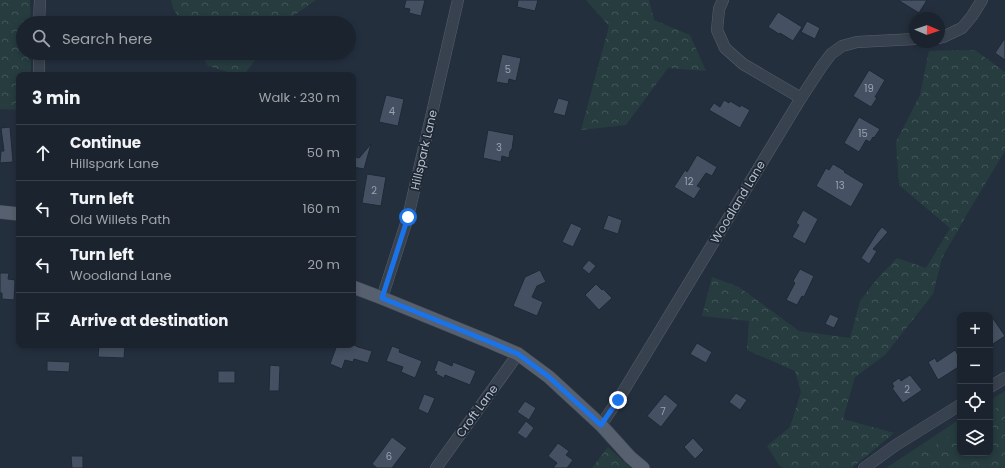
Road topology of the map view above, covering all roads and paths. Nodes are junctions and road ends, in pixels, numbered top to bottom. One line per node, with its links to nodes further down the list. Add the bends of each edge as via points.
1 (40, 0): 5 (street)
2 (458, 0): 14 (street, Hillspark Lane, via 408,217)
3 (723, 0): 10 (street, via 719,9 717,30 725,48 743,64)
4 (982, 0): 6 (street, via 962,28)
5 (39, 16)
6 (945, 36)
7 (909, 39): 10 (street, Woodland Lane, via 857,42 842,46 831,54)
8 (39, 60): 9 (street)
9 (39, 72)
10 (800, 98): 19 (street, Woodland Lane)
11 (0, 212): 12 (main road)
12 (16, 214)
13 (356, 288): 14 (main road)
14 (382, 298): 15 (main road)
15 (518, 354): 19 (main road, via 549,377); 20 (street, Croft Lane)
16 (1005, 378): 17 (street)
17 (993, 385)
18 (957, 407): 22 (street)
19 (601, 425): 21 (main road)
20 (436, 468)
21 (642, 468)
22 (864, 468)

